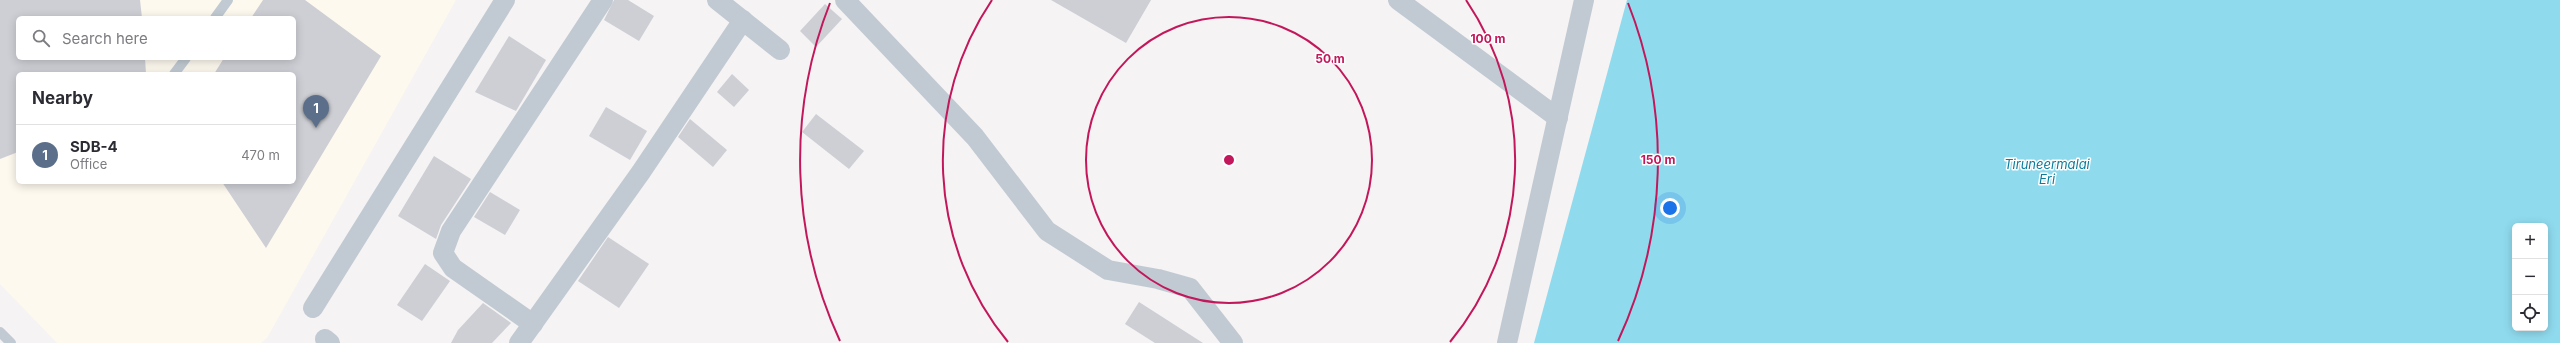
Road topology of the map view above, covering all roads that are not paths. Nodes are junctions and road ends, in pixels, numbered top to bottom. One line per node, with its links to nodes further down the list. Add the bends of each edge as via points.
1 (228, 0): 8 (lane)
2 (505, 0): 14 (street)
3 (603, 0): 15 (street, via 451,231 443,253 453,268)
4 (717, 0): 9 (street)
5 (845, 0): 19 (street, via 975,136 1047,231 1108,270 1190,288)
6 (1398, 0): 13 (street)
7 (1584, 0): 13 (street)
8 (216, 16)
9 (743, 20): 10 (street); 15 (street, via 641,172)
10 (780, 50)
11 (184, 60): 12 (lane)
12 (176, 72)
13 (1558, 118): 20 (street)
14 (313, 308)
15 (533, 324): 18 (street)
16 (0, 332): 17 (lane)
17 (11, 343)
18 (519, 343)
19 (1233, 343)
20 (1508, 343)

